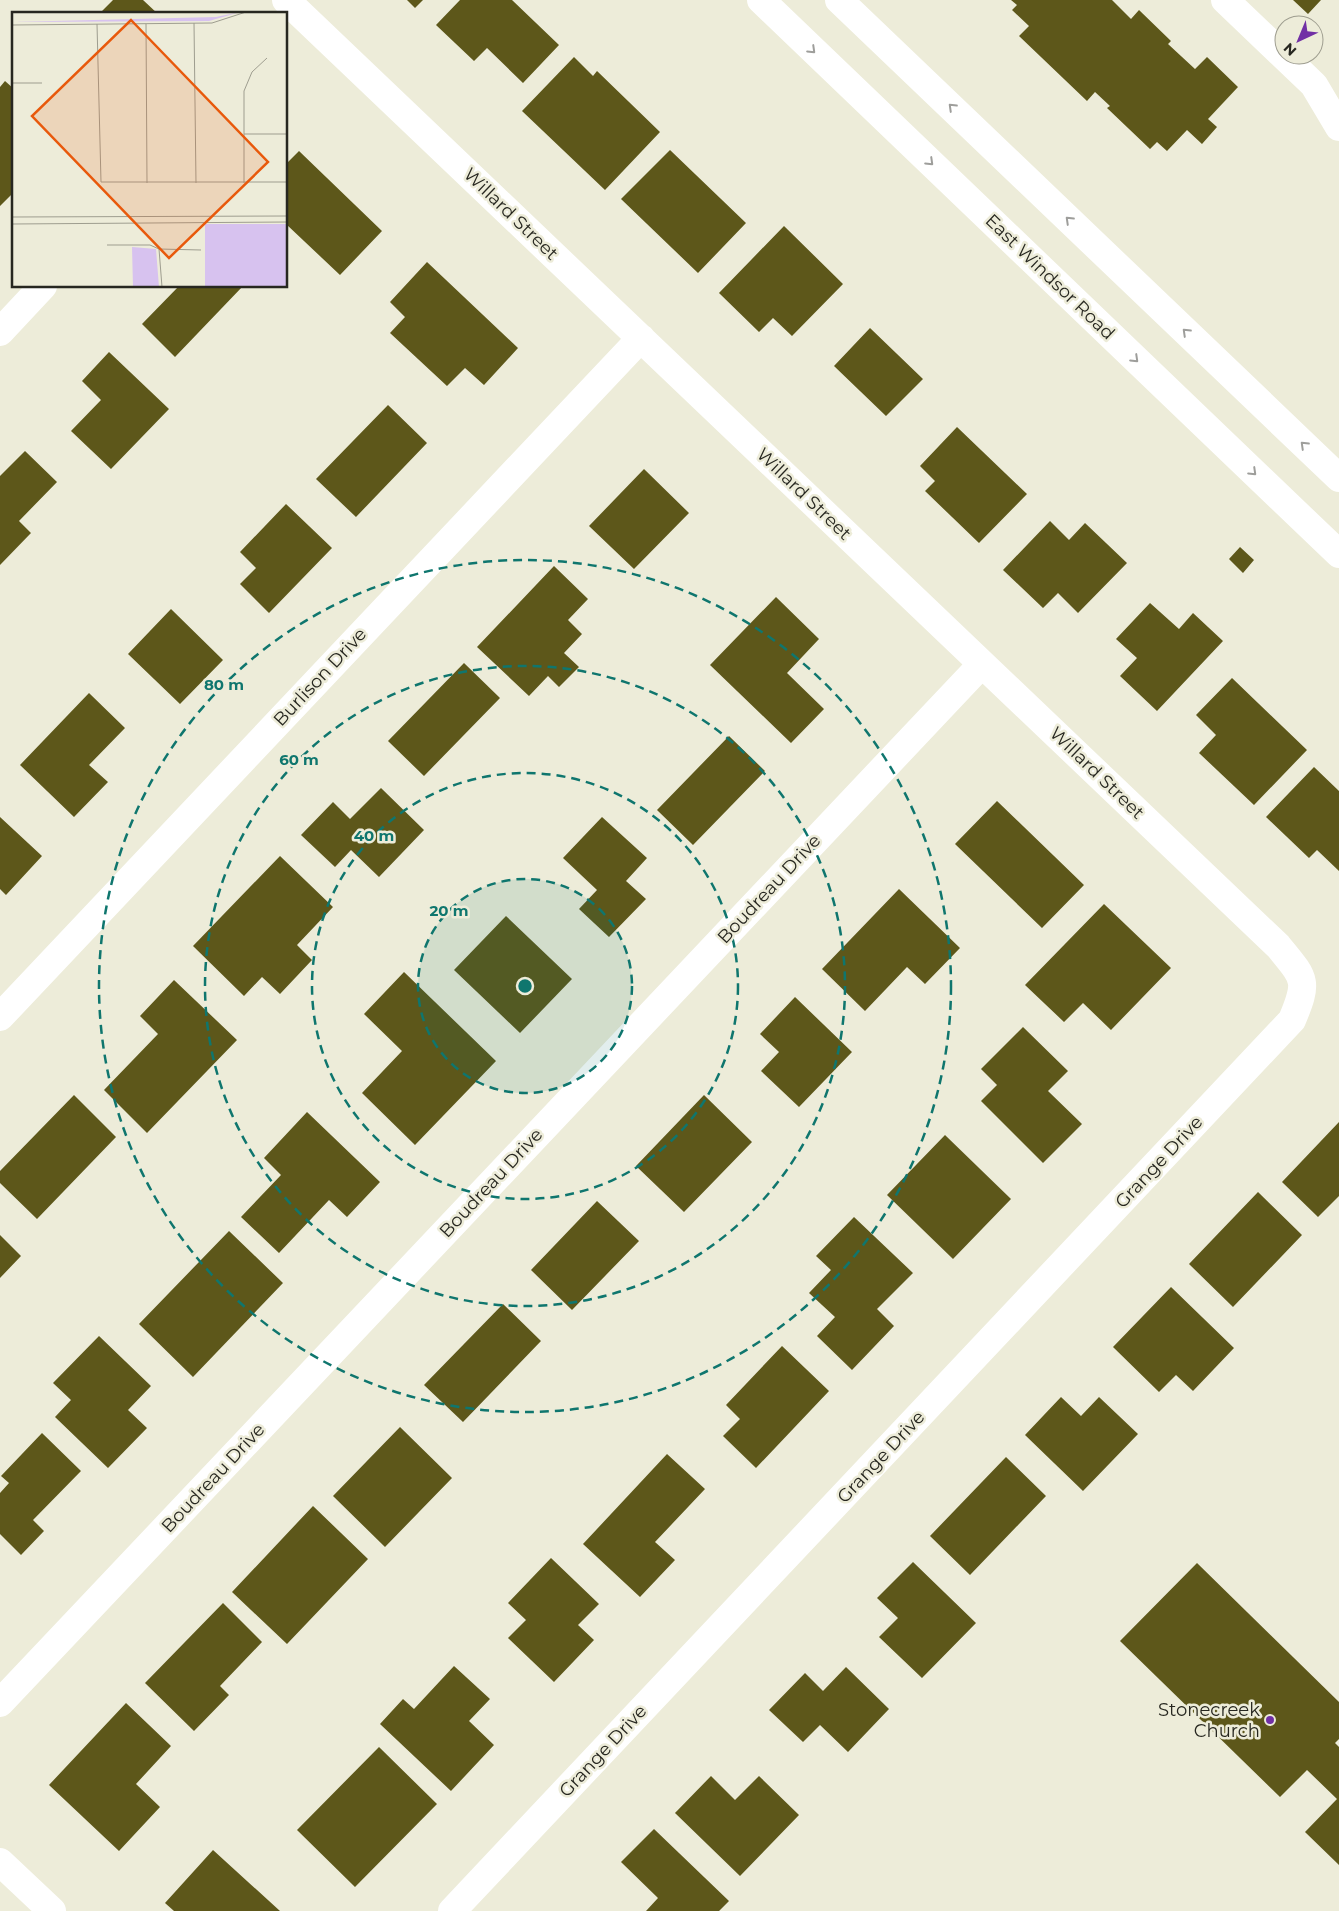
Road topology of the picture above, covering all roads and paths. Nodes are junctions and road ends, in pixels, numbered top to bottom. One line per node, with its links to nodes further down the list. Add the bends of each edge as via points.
1 (761, 0): 10 (street, East Windsor Road, one-way to 10)
2 (840, 0): 9 (street, one-way to 2)
3 (1224, 0): 5 (street, via 1314,85)
4 (292, 16): 8 (street, Willard Street)
5 (1339, 127)
6 (41, 288): 7 (street)
7 (0, 332)
8 (641, 338): 11 (street, Willard Street); 13 (street, Burlison Drive)
9 (1339, 478)
10 (1339, 554)
11 (982, 664): 12 (street, Willard Street, via 1278,946 1304,983); 14 (street, Boudreau Drive)
12 (1302, 997): 17 (street, Grange Drive, via 1292,1020)
13 (0, 1017)
14 (0, 1703)
15 (0, 1862): 16 (street)
16 (52, 1911)
17 (452, 1911)

